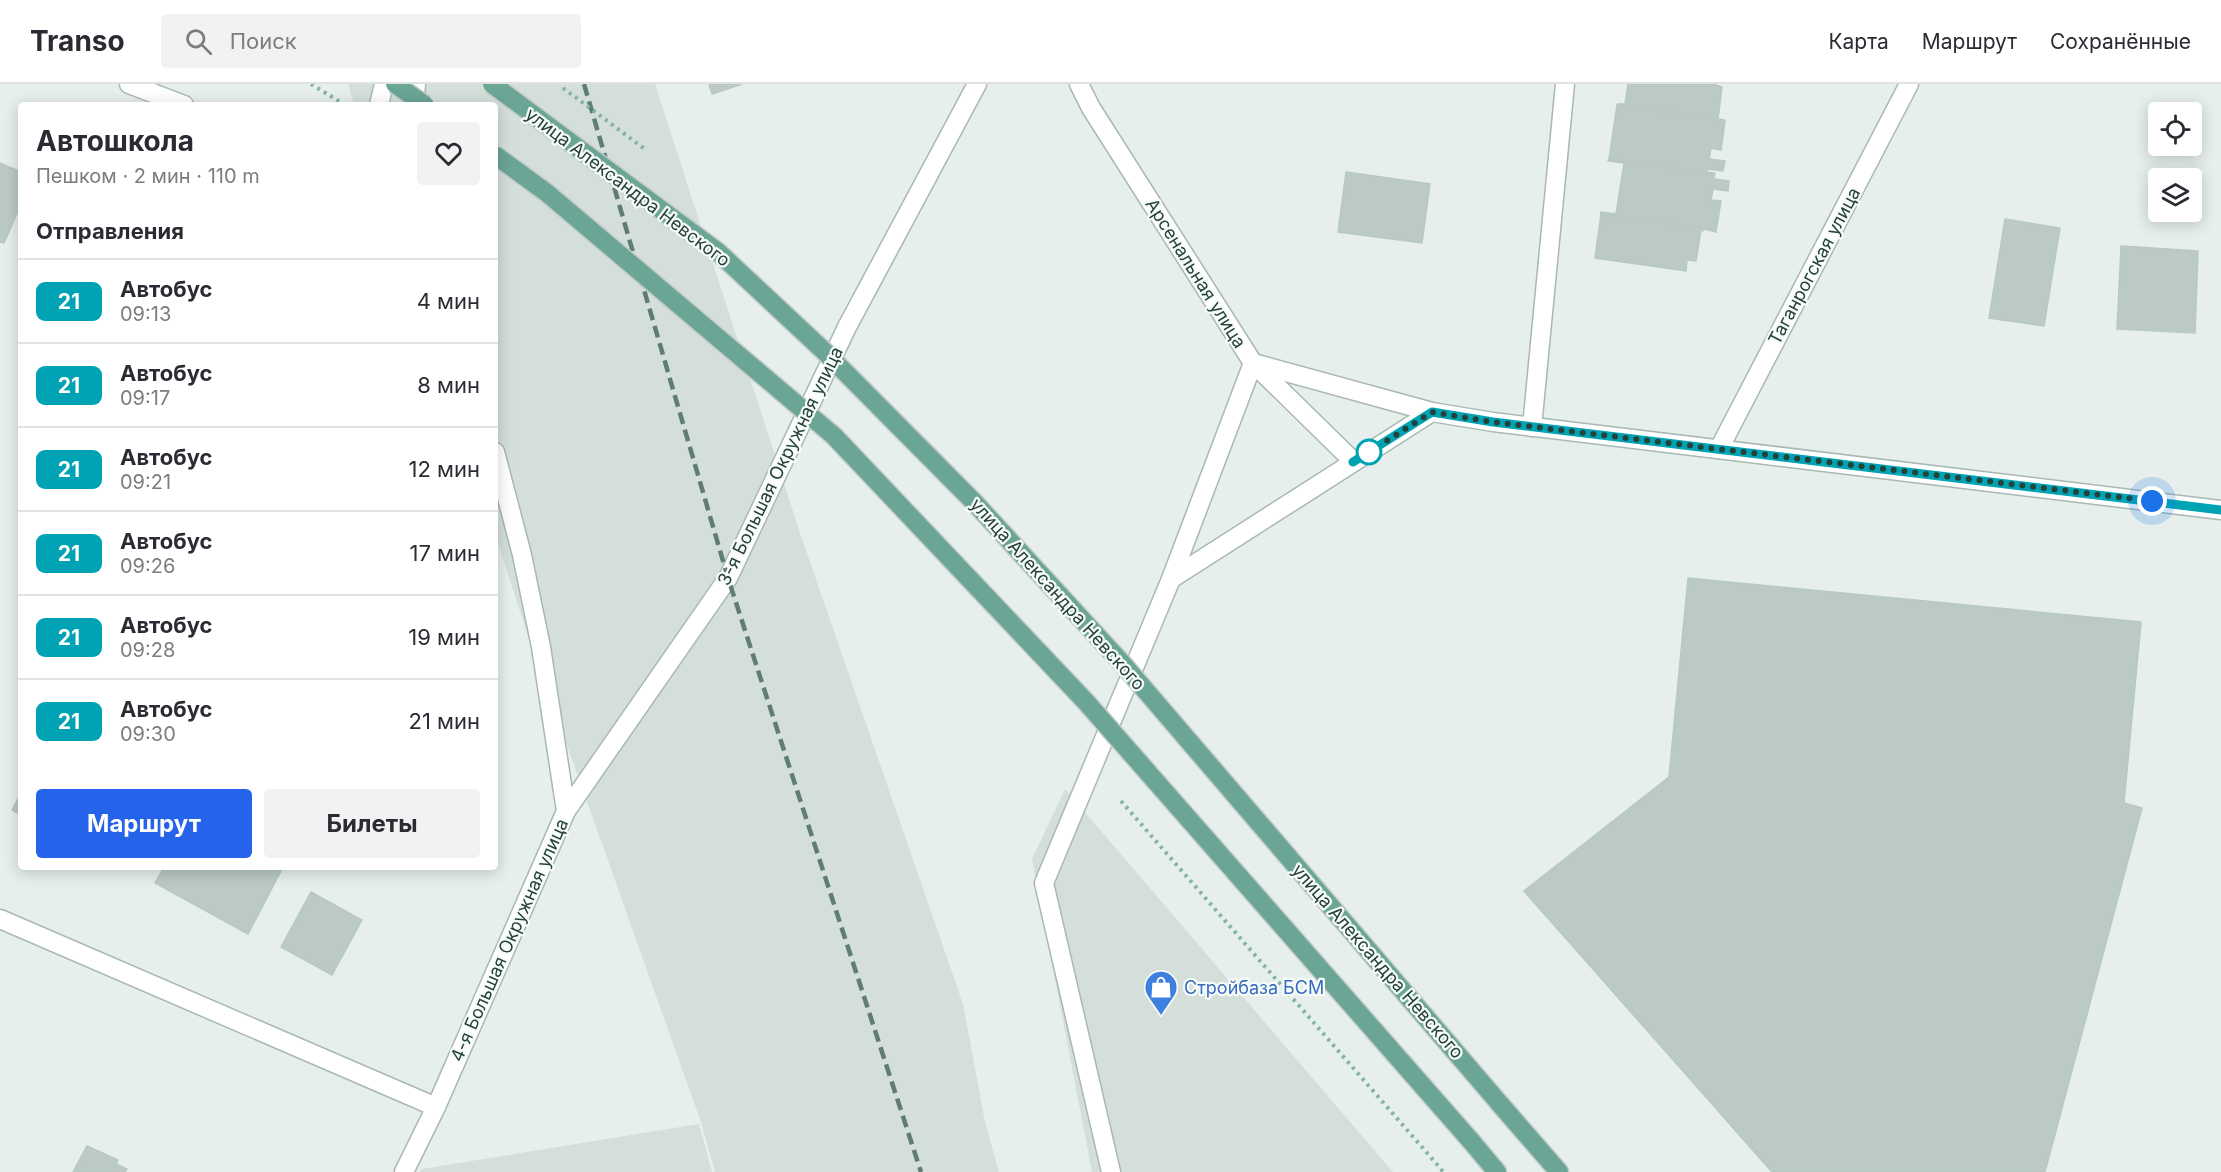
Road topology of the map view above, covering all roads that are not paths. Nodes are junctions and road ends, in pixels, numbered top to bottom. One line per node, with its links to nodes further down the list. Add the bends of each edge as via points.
1 (129, 84): 10 (street)
2 (384, 84): 11 (street)
3 (395, 84): 13 (main road, bridge)
4 (416, 84): 12 (street)
5 (492, 84): 29 (main road, улица Александра Невского, bridge, via 718,252 966,493 1122,663)
6 (977, 84): 23 (street, 3-я Большая Окружная улица, via 847,327 728,578)
7 (1079, 84): 15 (street, Арсенальная улица)
8 (1565, 84): 17 (street)
9 (1909, 84): 18 (street, Таганрогская улица)
10 (176, 102)
11 (380, 102)
12 (414, 102)
13 (421, 102)
14 (498, 157): 28 (main road, bridge, via 548,193 834,436 1087,703)
15 (1253, 363): 16 (street, Арсенальная улица); 19 (street); 22 (street)
16 (1432, 412): 17 (street, Арсенальная улица); 19 (street)
17 (1532, 426): 18 (street, Арсенальная улица)
18 (1719, 449): 21 (street, Арсенальная улица)
19 (1353, 462): 22 (street)
20 (498, 463): 23 (street, 4-я Большая Окружная улица, via 541,648)
21 (2221, 510)
22 (1171, 579): 27 (street, via 1044,883)
23 (566, 811): 25 (street, 4-я Большая Окружная улица)
24 (0, 920): 25 (street)
25 (436, 1107): 26 (street, 4-я Большая Окружная улица)
26 (404, 1172)
27 (1111, 1172)
28 (1497, 1172)
29 (1559, 1172)

